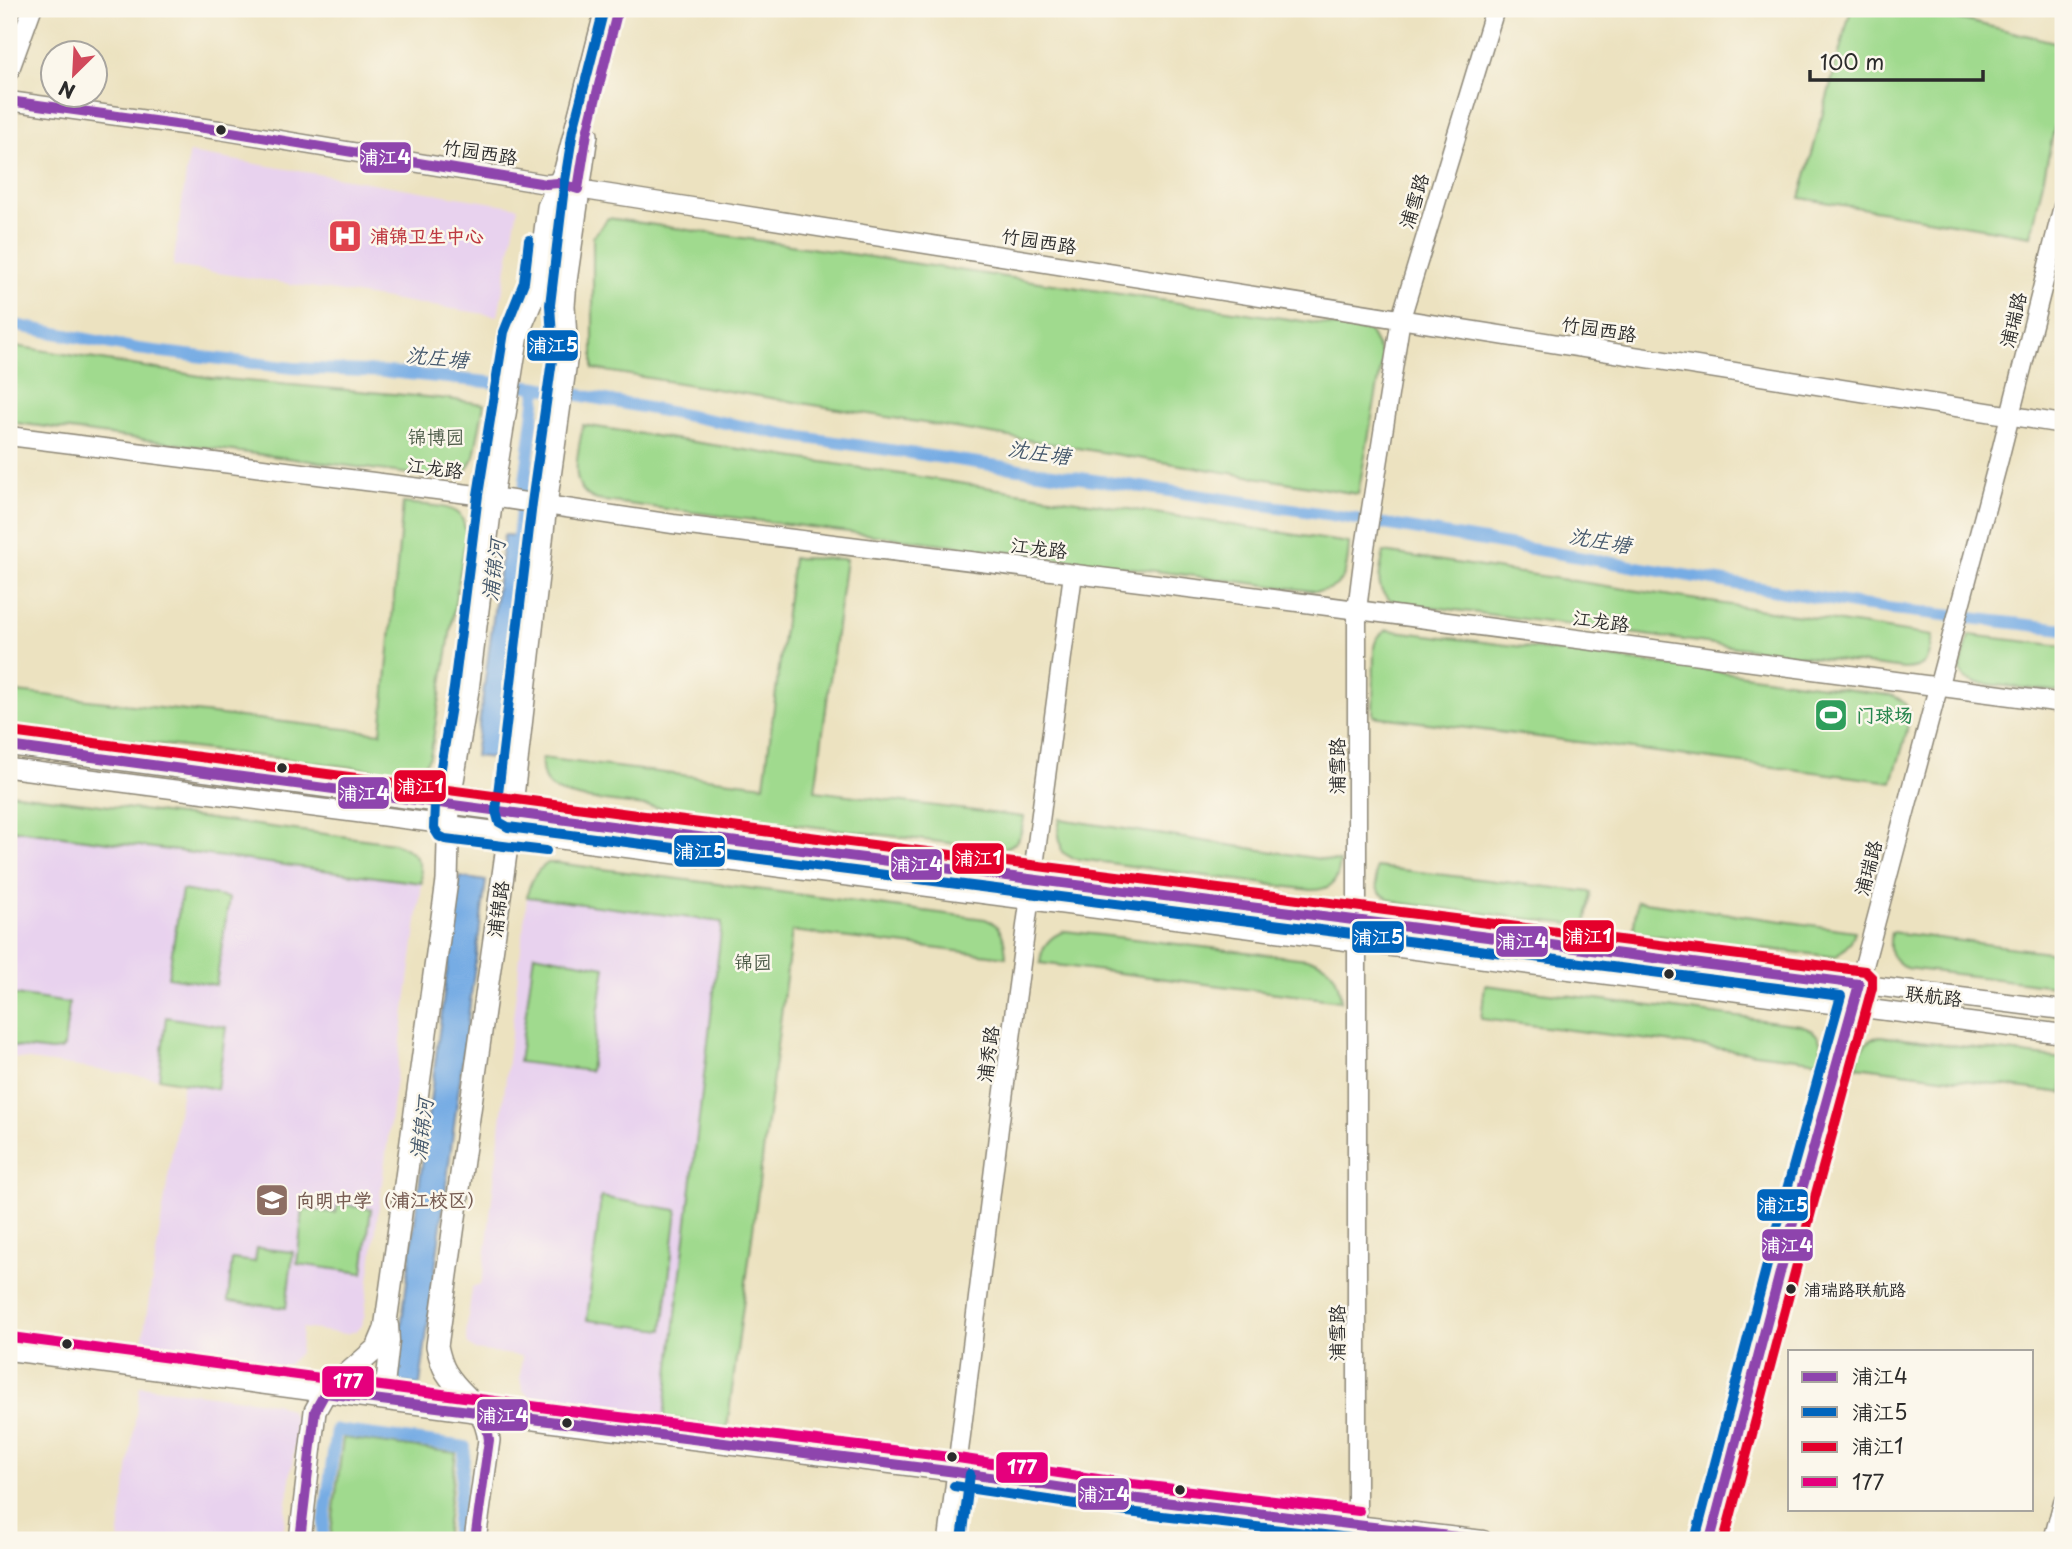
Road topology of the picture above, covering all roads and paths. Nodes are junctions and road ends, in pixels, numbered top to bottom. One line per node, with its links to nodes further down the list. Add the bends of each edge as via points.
1 (32, 9): 5 (street)
2 (606, 9): 7 (main road, via 565,170)
3 (618, 9): 7 (main road, via 587,132)
4 (1494, 9): 9 (street, 浦雪路)
5 (9, 72)
6 (9, 101): 7 (street, 竹园西路)
7 (568, 186): 9 (street, 竹园西路); 13 (main road, via 548,207 538,286 519,334); 14 (main road, 浦锦路, via 575,220 564,306 567,354)
8 (2063, 206): 10 (street, 浦瑞路)
9 (1401, 318): 10 (street, 竹园西路); 16 (street, 浦雪路)
10 (2010, 416): 11 (street, 竹园西路); 17 (street, 浦瑞路)
11 (2063, 424)
12 (9, 436): 13 (street, 江龙路)
13 (492, 497): 14 (street, 江龙路); 21 (main road)
14 (546, 505): 15 (street, 江龙路); 22 (main road, 浦锦路)
15 (1073, 573): 16 (street, 江龙路); 23 (street, 浦秀路)
16 (1357, 610): 17 (street, 江龙路); 25 (street, 浦雪路)
17 (1939, 686): 18 (street, 江龙路); 27 (street, 浦瑞路)
18 (2063, 703)
19 (9, 746): 21 (street, 联航路)
20 (9, 768): 21 (street, 联航路)
21 (456, 816): 22 (street, 联航路); 31 (main road)
22 (503, 822): 23 (street, 联航路); 24 (street, 联航路); 35 (main road, 浦锦路, via 437,1346 446,1373)
23 (1033, 879): 24 (street, 浦秀路); 25 (street, 联航路)
24 (1030, 900): 26 (street, 联航路); 36 (street, 浦秀路)
25 (1358, 920): 26 (street, 浦雪路); 27 (street, 联航路)
26 (1358, 943): 28 (street, 联航路); 38 (street, 浦雪路)
27 (1859, 984): 28 (street, 浦瑞路); 29 (street, 联航路)
28 (1853, 1007): 30 (street, 联航路); 43 (street, 浦瑞路)
29 (2063, 1010)
30 (2063, 1034)
31 (389, 1307): 33 (main road, via 377,1348); 34 (street, via 384,1395)
32 (9, 1351): 33 (street)
33 (325, 1393): 34 (street); 39 (main road, via 314,1410)
34 (390, 1401): 35 (street)
35 (481, 1412): 36 (street); 40 (main road, 浦锦路, via 489,1440)
36 (956, 1472): 38 (street); 41 (street, 浦秀路)
37 (2063, 1502): 44 (street)
38 (1357, 1532): 42 (street)
39 (300, 1540)
40 (475, 1540)
41 (948, 1540)
42 (1483, 1540)
43 (1710, 1540)
44 (2053, 1540)

